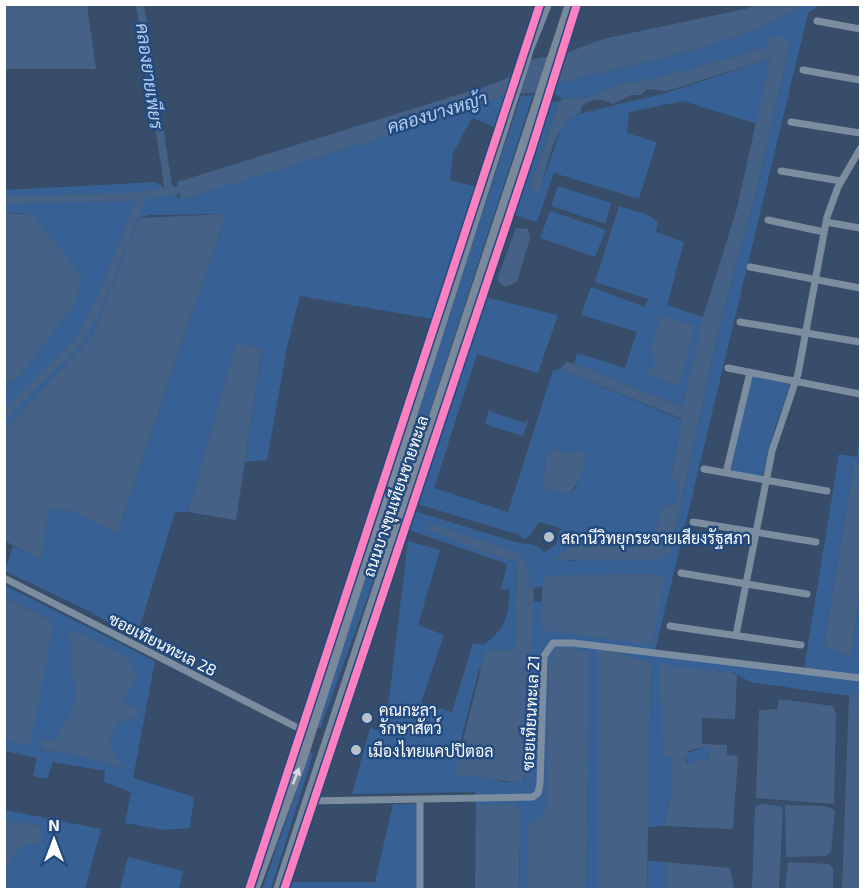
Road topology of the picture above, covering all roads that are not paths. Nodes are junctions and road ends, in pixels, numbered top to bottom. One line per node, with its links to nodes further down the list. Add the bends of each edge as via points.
1 (547, 4): 42 (main road, ถนนบางขุนเทียนชายทะเล)
2 (570, 4): 33 (main road, ถนนบางขุนเทียนชายทะเล)
3 (817, 21): 4 (street)
4 (861, 29)
5 (803, 70): 6 (street)
6 (861, 80)
7 (791, 122): 8 (street)
8 (861, 133)
9 (861, 149): 11 (street)
10 (781, 171): 11 (street)
11 (841, 182): 13 (street)
12 (768, 220): 15 (street)
13 (826, 222): 14 (street); 15 (street)
14 (861, 228)
15 (824, 232): 17 (street)
16 (750, 267): 17 (street)
17 (815, 280): 18 (street); 20 (street)
18 (861, 288)
19 (740, 322): 20 (street)
20 (805, 333): 21 (street); 24 (street)
21 (861, 342)
22 (728, 368): 23 (street)
23 (750, 372): 24 (street); 27 (street)
24 (795, 381): 25 (street); 28 (street)
25 (861, 394)
26 (704, 469): 27 (street)
27 (726, 473): 28 (street)
28 (766, 480): 29 (street); 31 (street)
29 (827, 491)
30 (693, 522): 31 (street)
31 (756, 532): 32 (street); 36 (street)
32 (816, 542)
33 (387, 562): 42 (main road, via 325,730); 45 (main road, ถนนบางขุนเทียนชายทะเล)
34 (681, 573): 36 (street)
35 (4, 578): 42 (street, ซอยเทียนทะเล 28)
36 (746, 584): 37 (street); 39 (street)
37 (807, 594)
38 (669, 626): 39 (street)
39 (736, 635): 40 (street)
40 (801, 645)
41 (861, 678): 44 (street, ซอยเทียนทะเล 21, via 553,643 544,656 538,793 533,797)
42 (311, 729): 43 (main road, ถนนบางขุนเทียนชายทะเล)
43 (303, 756): 46 (main road, ถนนบางขุนเทียนชายทะเล, one-way to 43); 47 (main road, via 312,746 317,750 278,871)
44 (420, 799): 45 (street, ซอยเทียนทะเล 21); 48 (street)
45 (308, 801): 47 (main road, ถนนบางขุนเทียนชายทะเล)
46 (254, 890)
47 (277, 890)
48 (420, 890)

